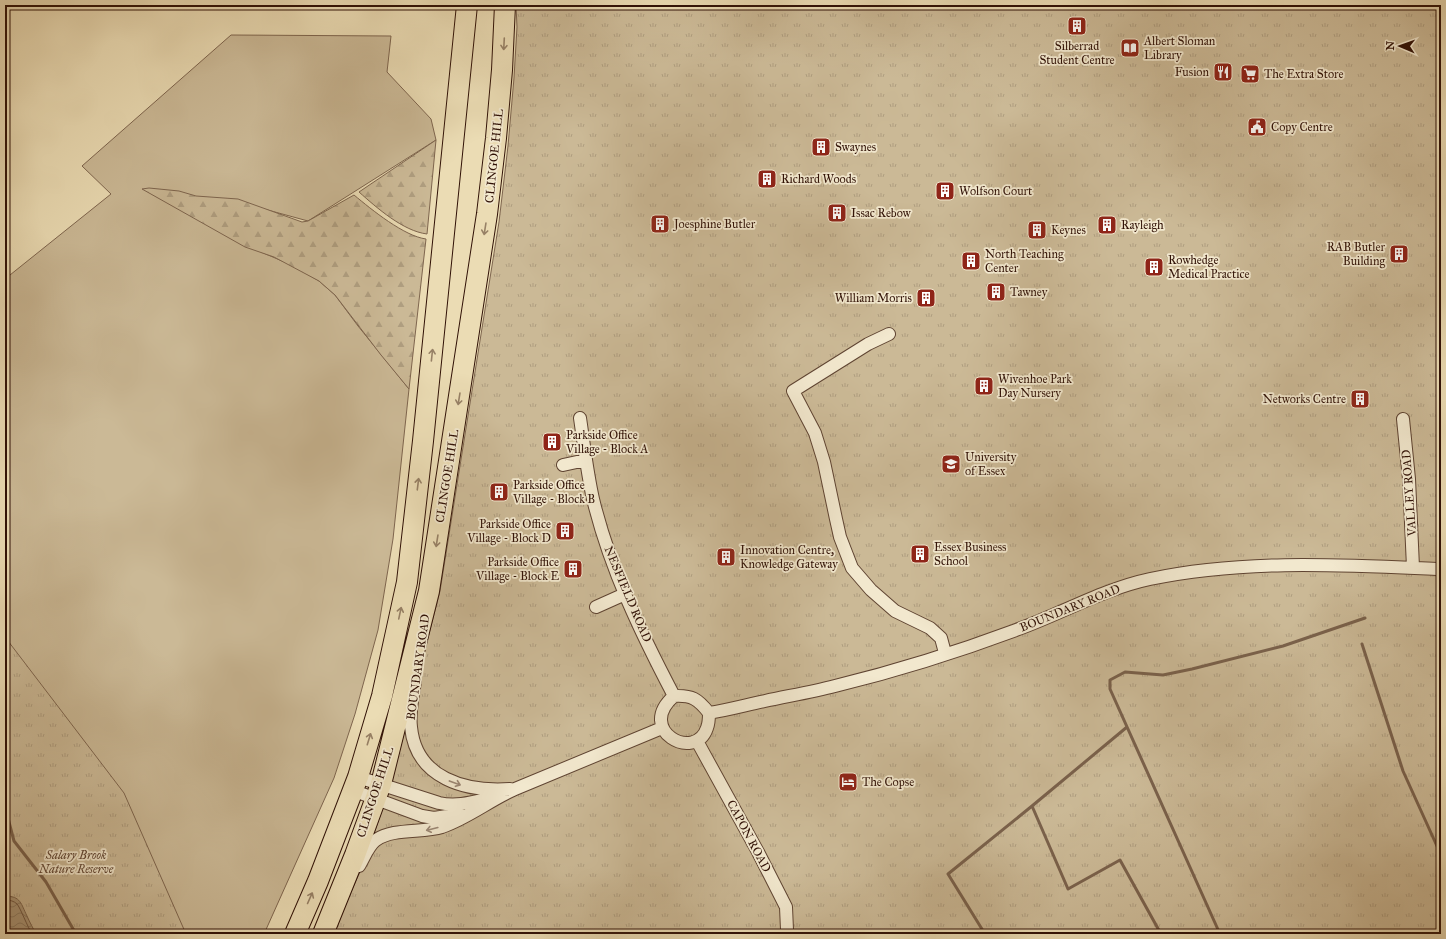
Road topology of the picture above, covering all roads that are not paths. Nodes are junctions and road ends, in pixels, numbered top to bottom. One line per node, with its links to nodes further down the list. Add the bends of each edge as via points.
1 (468, 5): 18 (main road, CLINGOE HILL, one-way to 1, via 382,696 407,582)
2 (504, 5): 10 (main road, CLINGOE HILL, one-way to 10, via 502,78 487,214)
3 (889, 334): 13 (street, via 868,344 793,391 815,433 836,519 852,568 871,590 895,611 930,628 941,638)
4 (580, 418): 6 (street, NESFIELD ROAD)
5 (1403, 419): 8 (street, VALLEY ROAD)
6 (586, 460): 7 (street); 11 (street, NESFIELD ROAD, via 600,523 614,569)
7 (564, 465)
8 (1413, 567): 9 (street, BOUNDARY ROAD); 13 (street, BOUNDARY ROAD, via 1230,567 1149,579 1102,594 1018,629)
9 (1441, 569)
10 (429, 591): 19 (street, BOUNDARY ROAD, one-way to 19, via 410,714 414,744 423,761 445,779 483,789); 20 (main road, CLINGOE HILL)
11 (625, 594): 12 (street); 14 (street, NESFIELD ROAD)
12 (596, 607)
13 (945, 653): 15 (street, BOUNDARY ROAD, via 835,686)
14 (674, 696): 15 (street, via 694,698); 16 (street, via 662,711)
15 (709, 713): 17 (street, via 707,730)
16 (662, 728): 17 (street, via 670,738 681,743); 19 (street, BOUNDARY ROAD)
17 (697, 741): 25 (street, CAPON ROAD, via 757,839 786,907)
18 (355, 784): 20 (street, BOUNDARY ROAD); 24 (main road, CLINGOE HILL, one-way to 18, via 318,882)
19 (515, 789): 21 (street, BOUNDARY ROAD)
20 (378, 792): 21 (street, BOUNDARY ROAD, via 447,805 461,805); 22 (street, BOUNDARY ROAD, via 422,816 434,818); 23 (main road, CLINGOE HILL)
21 (498, 797): 22 (street, BOUNDARY ROAD)
22 (480, 809): 23 (street, BOUNDARY ROAD, one-way to 23, via 442,827 394,834 375,841)
23 (326, 928)
24 (295, 934)
25 (785, 934)

